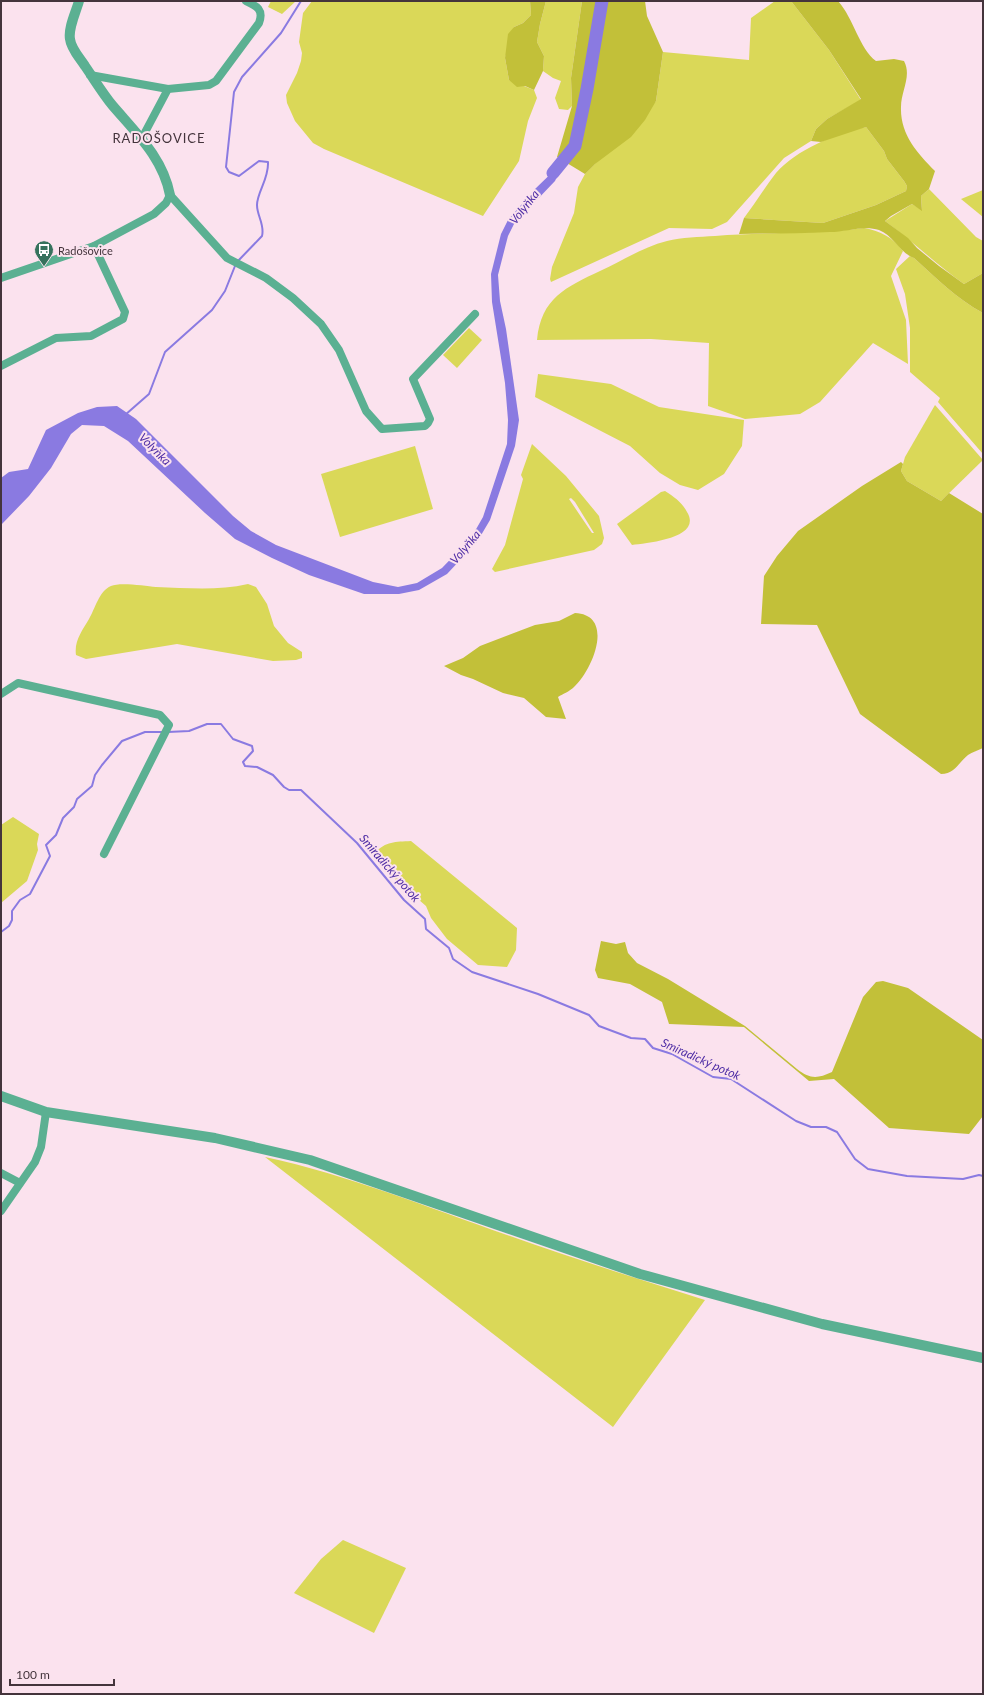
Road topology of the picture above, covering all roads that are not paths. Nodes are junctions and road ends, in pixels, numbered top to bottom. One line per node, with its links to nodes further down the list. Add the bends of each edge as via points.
1 (79, 1): 3 (street, via 70,41)
2 (246, 1): 4 (street, via 255,5 260,12 259,23 216,81 209,85)
3 (90, 75): 4 (street); 5 (street)
4 (168, 89): 5 (street)
5 (142, 138): 6 (street, via 159,163)
6 (170, 195): 7 (street, via 166,203 154,214); 9 (street, via 227,258 266,278 293,298 320,324 339,350 366,411 382,428 428,424 430,418 413,379)
7 (94, 246): 8 (street); 10 (street, via 125,312 123,319 91,336 56,338)
8 (1, 278)
9 (475, 314)
10 (1, 366)
11 (1, 694): 12 (street, via 18,683 160,716 169,725)
12 (104, 854)
13 (1, 1096): 14 (street)
14 (46, 1112): 16 (street, via 41,1147 35,1162); 18 (street, via 215,1138 310,1160 640,1274 822,1324)
15 (1, 1173): 16 (street)
16 (20, 1183): 17 (street)
17 (1, 1211)
18 (983, 1358)

